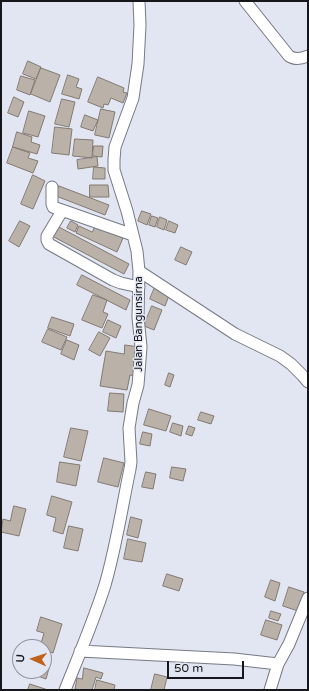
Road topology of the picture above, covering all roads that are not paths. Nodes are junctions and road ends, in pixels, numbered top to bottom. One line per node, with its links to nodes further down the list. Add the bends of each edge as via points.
1 (139, 1): 6 (street, Jalan Bangunsirna, via 138,64 133,98 115,147 114,160 114,170)
2 (249, 2): 3 (street, via 289,56 296,59)
3 (308, 56)
4 (52, 187): 5 (street, via 52,206)
5 (62, 211): 6 (street); 8 (street, via 47,236 49,244 113,280)
6 (133, 235): 7 (street, Jalan Bangunsirna)
7 (139, 271): 8 (street, Jalan Bangunsirna); 9 (street, via 235,334 280,356)
8 (139, 287): 11 (street, Jalan Bangunsirna, via 138,318 141,347 138,386 129,428 130,469 105,585)
9 (308, 382)
10 (308, 598): 12 (street)
11 (80, 651): 12 (street, via 234,659); 13 (street, Jalan Bangunsirna)
12 (278, 664): 14 (street)
13 (65, 690)
14 (270, 690)

